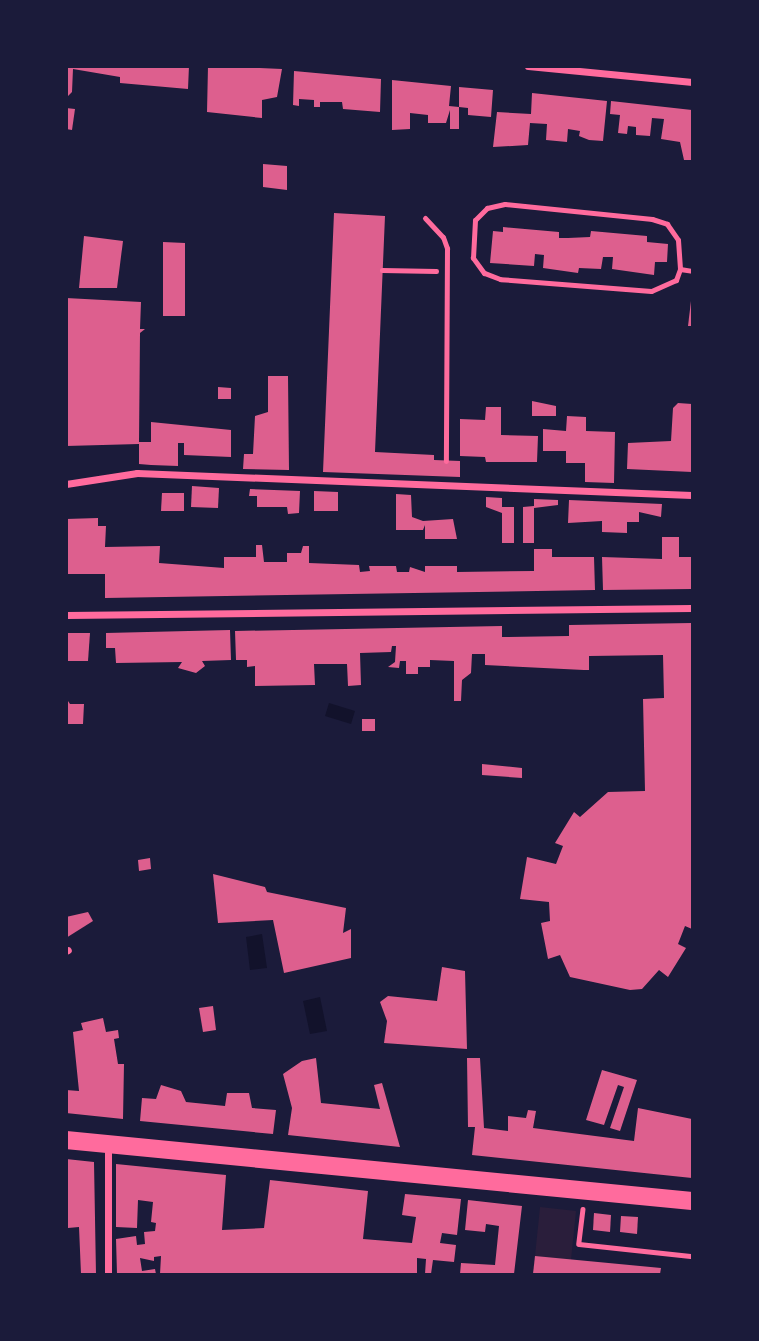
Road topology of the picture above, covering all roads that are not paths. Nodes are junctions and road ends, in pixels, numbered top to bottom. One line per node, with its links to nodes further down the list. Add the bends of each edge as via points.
1 (528, 66): 2 (street)
2 (692, 82)
3 (425, 218): 6 (lane, via 443,237 447,271)
4 (680, 270): 4 (lane, via 678,240 667,224 652,219 505,204 487,208 475,220 471,239 479,265 500,279 651,291 676,280); 5 (lane)
5 (692, 271)
6 (446, 461)
7 (446, 476): 9 (lane)
8 (66, 484): 9 (street, via 137,473)
9 (446, 485): 10 (street)
10 (692, 495)
11 (692, 608): 12 (street)
12 (66, 615)
13 (66, 1140): 14 (main road)
14 (108, 1144): 15 (main road); 16 (street)
15 (692, 1200)
16 (108, 1275)

